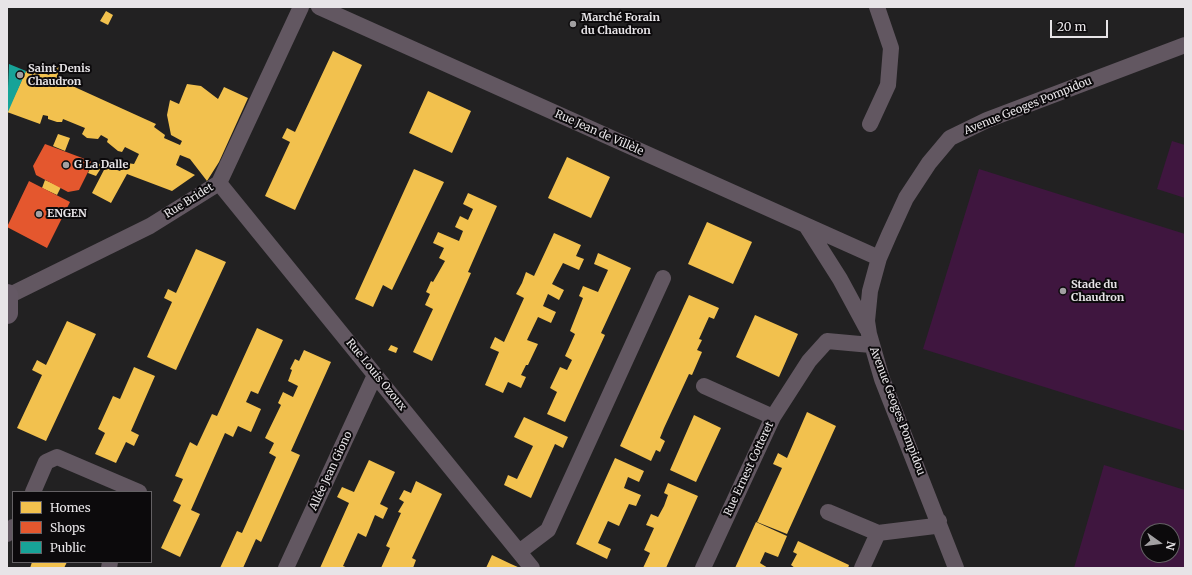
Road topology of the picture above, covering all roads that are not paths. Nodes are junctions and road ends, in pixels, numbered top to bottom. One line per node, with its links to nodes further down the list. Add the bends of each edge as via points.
1 (301, 7): 6 (street, Rue Bridet)
2 (319, 7): 7 (street, Rue Jean de Villèle)
3 (877, 7): 5 (street, via 891,48 888,85)
4 (1185, 45): 8 (street, Avenue Geoges Pompidou, via 987,120 950,138 929,163 906,198)
5 (870, 124)
6 (219, 183): 10 (street, Rue Bridet, via 150,226); 12 (street, Rue Louis Ozoux)
7 (807, 227): 8 (street, Rue Jean de Villèle); 11 (street, via 840,279)
8 (879, 258): 11 (street, Avenue Geoges Pompidou, via 870,291 867,321)
9 (663, 278): 20 (street, via 548,530)
10 (7, 302)
11 (870, 339): 14 (street, via 826,341 809,361); 18 (street, Avenue Geoges Pompidou, via 882,379)
12 (375, 375): 20 (street, Rue Louis Ozoux); 21 (street, Allée Jean Giono)
13 (704, 386): 14 (street, Rue Ernest Cotteret)
14 (773, 417): 23 (street, Rue Ernest Cotteret)
15 (33, 491): 16 (street, via 46,462 57,457)
16 (137, 491)
17 (828, 512): 19 (street)
18 (939, 521): 19 (street, via 934,526); 25 (street, Avenue Geoges Pompidou)
19 (878, 532): 24 (street)
20 (519, 552): 22 (street, Rue Louis Ozoux)
21 (286, 568)
22 (532, 568)
23 (703, 568)
24 (862, 568)
25 (956, 568)

